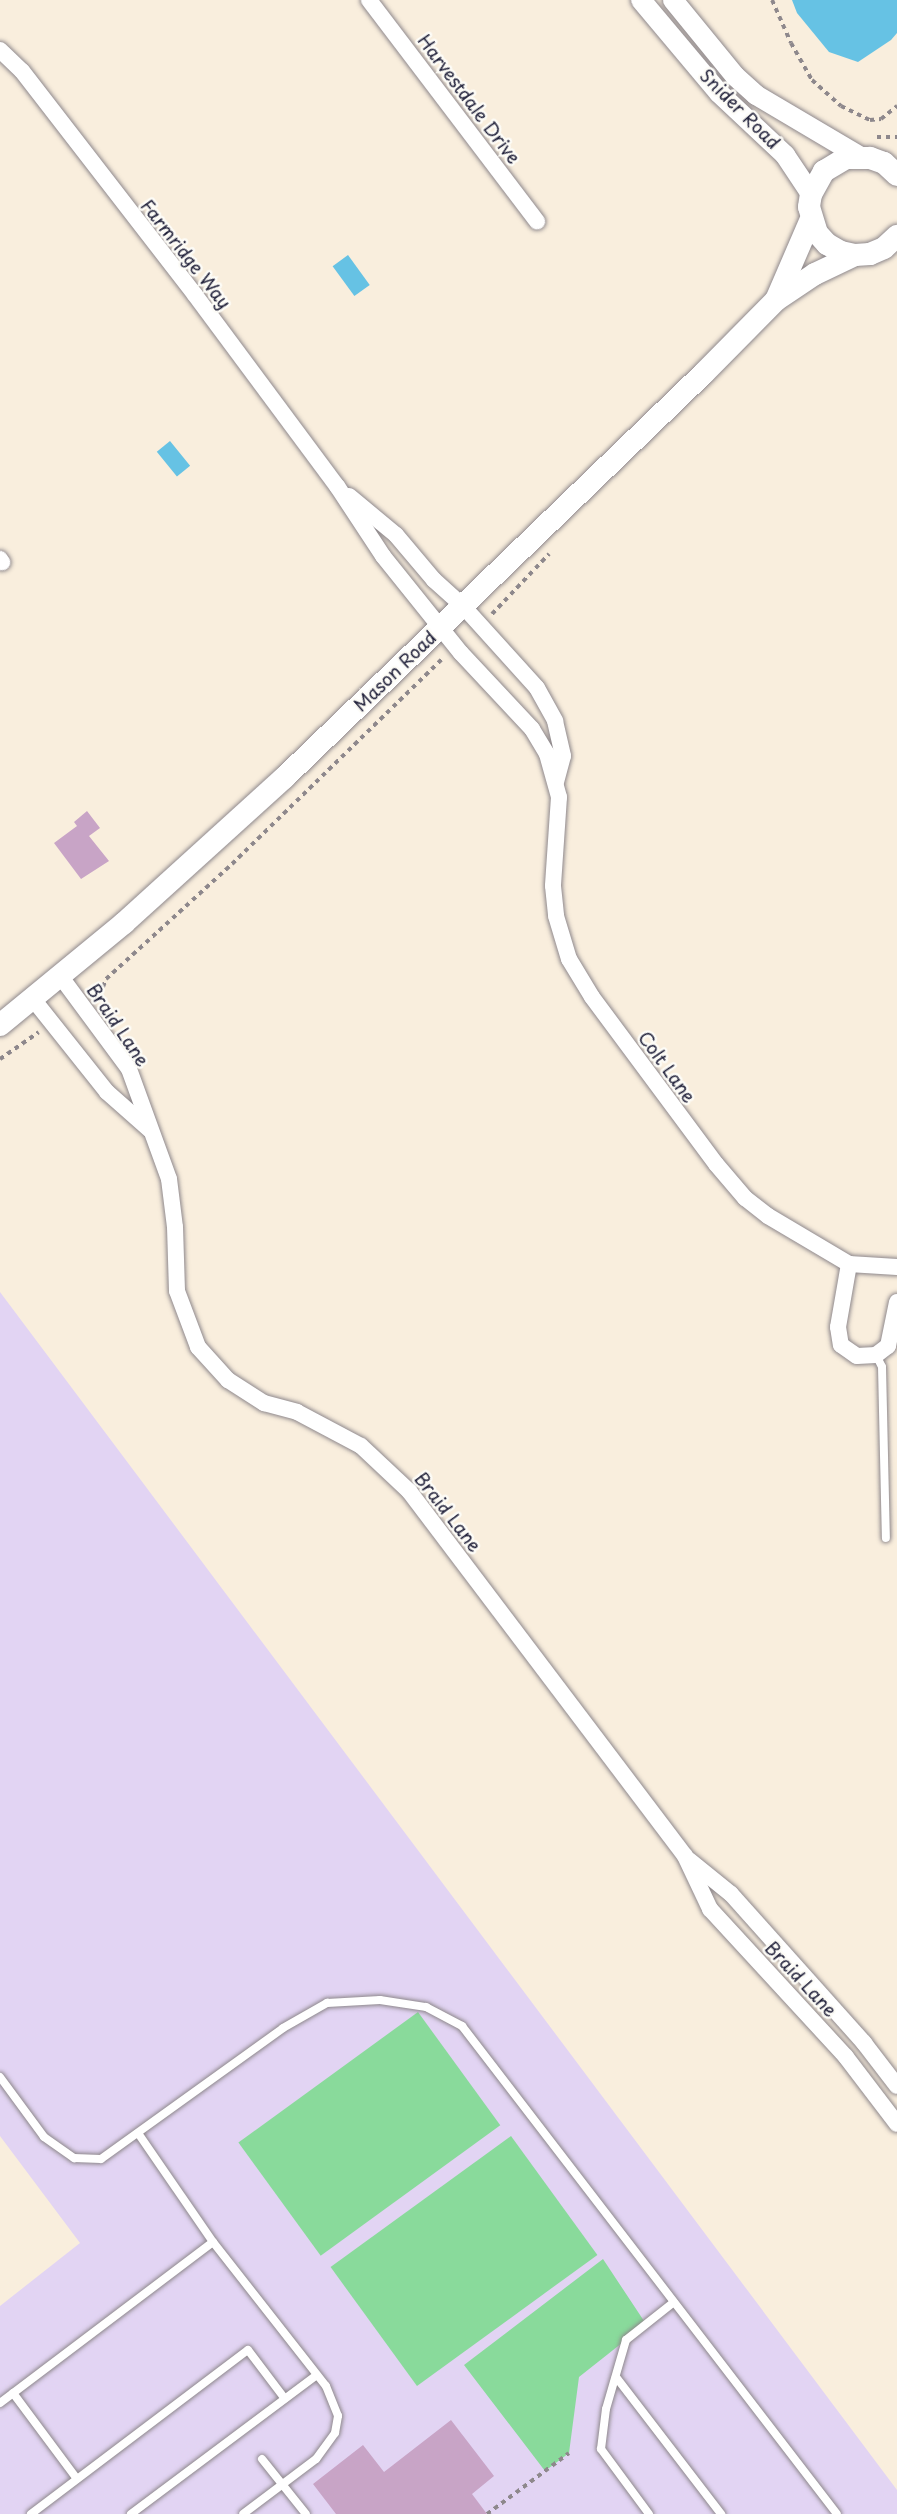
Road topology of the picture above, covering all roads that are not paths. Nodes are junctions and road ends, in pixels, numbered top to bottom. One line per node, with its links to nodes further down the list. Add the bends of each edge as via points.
1 (369, 0): 10 (street, Harvestdale Drive)
2 (641, 0): 8 (street, Snider Road, via 719,93 785,155)
3 (673, 0): 6 (street, Snider Road, via 735,76 756,95)
4 (0, 50): 14 (street, Farmridge Way, via 22,71)
5 (897, 149): 6 (main road)
6 (865, 157): 7 (main road, via 884,163); 8 (main road, via 846,158 824,171)
7 (897, 175)
8 (811, 194): 9 (main road)
9 (811, 219): 12 (main road, via 828,244); 13 (main road, Mason Road)
10 (537, 221)
11 (897, 236): 12 (main road, Mason Road, via 884,248)
12 (855, 255): 13 (main road, Mason Road)
13 (776, 300): 15 (main road, Mason Road)
14 (337, 486): 15 (street, Farmridge Way, via 396,535 434,580); 16 (street, Farmridge Way, via 383,556)
15 (463, 606): 16 (main road, Mason Road); 17 (street, Colt Lane, via 537,688 555,721 563,756)
16 (441, 627): 17 (street, Colt Lane, via 532,729 547,754); 18 (main road, Mason Road, via 284,778)
17 (556, 783): 22 (street, Colt Lane, via 556,916 569,959 583,985 709,1156 745,1198)
18 (61, 977): 19 (main road, Mason Road); 21 (street, Braid Lane, via 129,1069)
19 (33, 999): 20 (main road, Mason Road); 21 (street, Braid Lane, via 107,1092)
20 (0, 1025)
21 (151, 1131): 27 (street, Braid Lane, via 169,1179 177,1291 198,1347 228,1380 264,1403 297,1412 362,1446 409,1491)
22 (849, 1264): 23 (street); 25 (street, via 838,1327 841,1345 857,1356)
23 (897, 1267)
24 (897, 1302): 25 (street, via 888,1346)
25 (876, 1355): 26 (lane, via 882,1367)
26 (886, 1538)
27 (685, 1857): 28 (street, Braid Lane, via 731,1894); 29 (street, Braid Lane, via 710,1909)
28 (864, 2043): 29 (lane); 31 (street, Braid Lane)
29 (846, 2057): 32 (street, Braid Lane)
30 (0, 2077): 33 (lane, via 44,2137 74,2158 101,2159)
31 (897, 2086)
32 (897, 2124)
33 (138, 2133): 34 (lane); 35 (lane, via 283,2028 327,2003 380,2000 426,2007 462,2026)
34 (213, 2242): 36 (lane); 38 (lane)
35 (674, 2302): 37 (lane, via 626,2340); 50 (lane)
36 (317, 2375): 39 (lane); 43 (lane, via 338,2416 335,2433 316,2459)
37 (616, 2377): 48 (lane, via 606,2409 601,2449); 49 (lane)
38 (13, 2393): 40 (lane); 42 (lane)
39 (285, 2399): 42 (lane, via 248,2350); 45 (lane)
40 (0, 2403)
41 (262, 2459): 43 (lane)
42 (77, 2479): 44 (lane)
43 (283, 2484): 46 (lane); 47 (lane)
44 (31, 2514)
45 (131, 2514)
46 (243, 2514)
47 (306, 2514)
48 (649, 2514)
49 (721, 2514)
50 (837, 2514)

